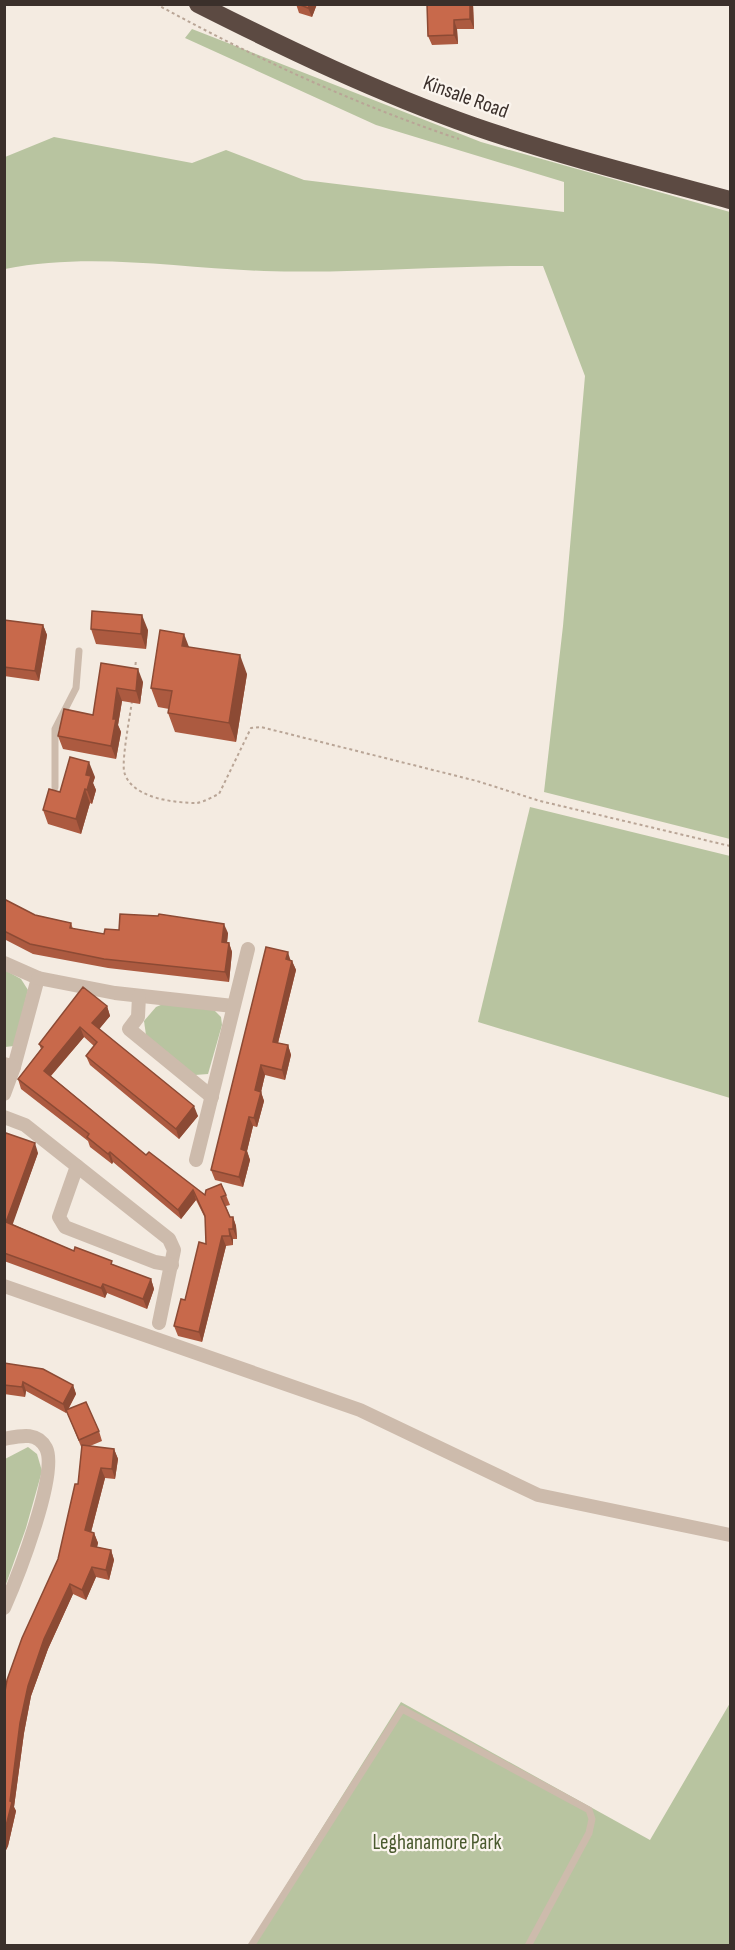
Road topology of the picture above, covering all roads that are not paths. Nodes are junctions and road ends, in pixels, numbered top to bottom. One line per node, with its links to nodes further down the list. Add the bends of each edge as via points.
1 (198, 4): 2 (highway, Kinsale Road, via 342,73 472,126)
2 (730, 200)
3 (79, 651): 4 (lane, via 76,688 55,729)
4 (55, 787)
5 (248, 949): 9 (street)
6 (4, 963): 7 (street)
7 (38, 978): 8 (street); 10 (street)
8 (140, 996): 9 (street); 12 (street, via 138,1017 129,1029)
9 (233, 1006): 12 (street)
10 (9, 1065): 11 (street)
11 (4, 1094)
12 (212, 1097): 14 (street)
13 (4, 1117): 15 (street, via 25,1125)
14 (196, 1160)
15 (77, 1166): 16 (street, via 169,1239 174,1250); 16 (street, via 58,1217 65,1227)
16 (172, 1265): 18 (street)
17 (4, 1286): 20 (street, via 360,1410 538,1495)
18 (159, 1323)
19 (4, 1439): 21 (street, via 30,1435 38,1440 46,1449 48,1467 30,1543)
20 (730, 1535)
21 (4, 1608)
22 (251, 1946): 23 (lane, via 402,1708 589,1810 589,1833)
23 (528, 1946)

